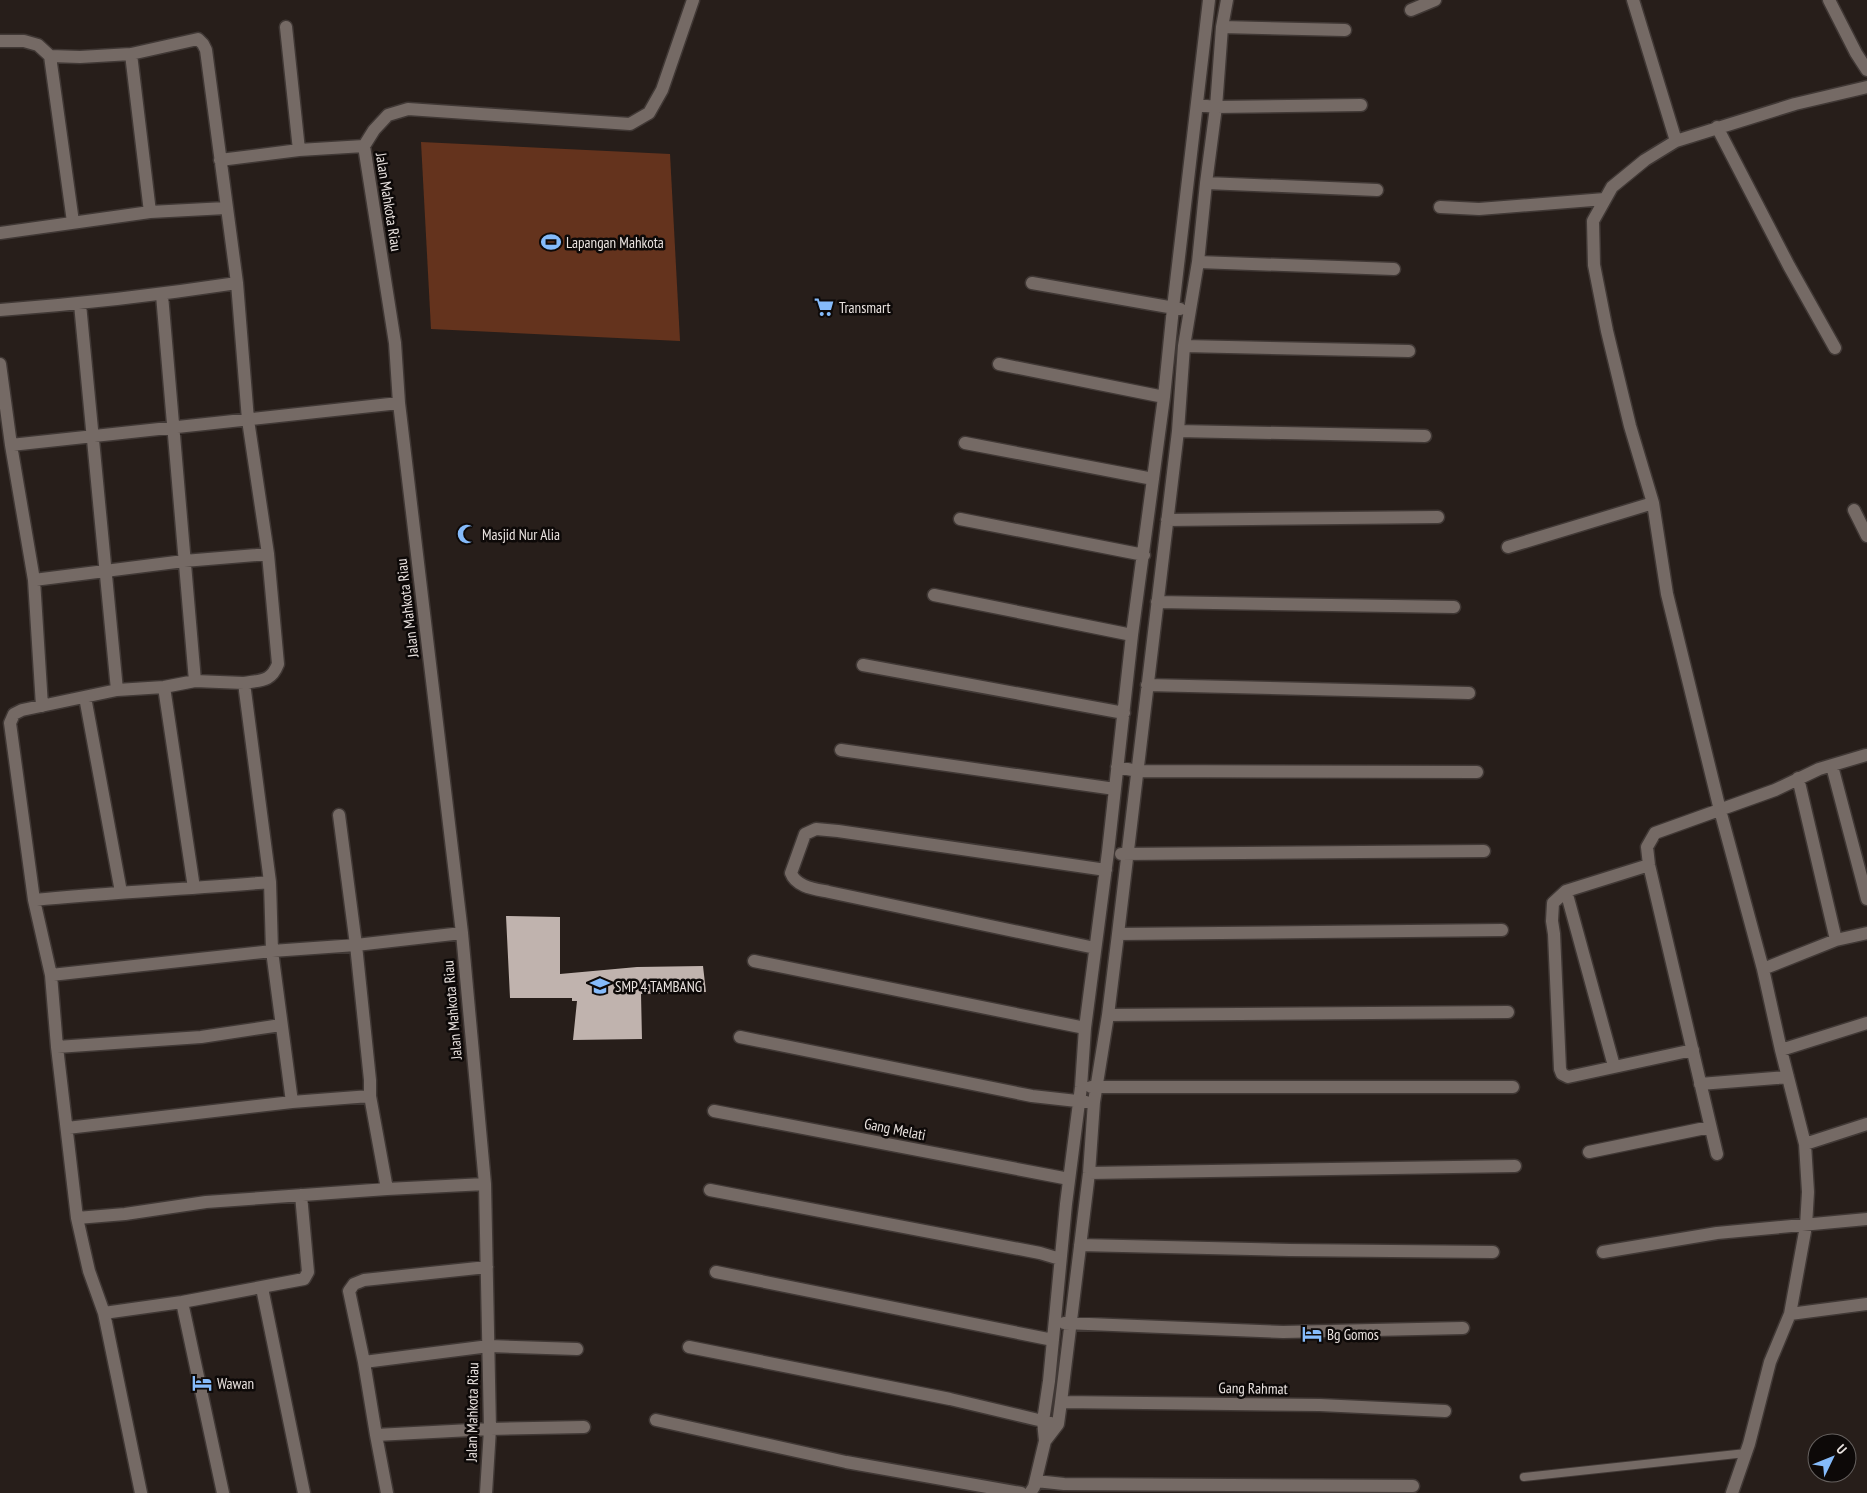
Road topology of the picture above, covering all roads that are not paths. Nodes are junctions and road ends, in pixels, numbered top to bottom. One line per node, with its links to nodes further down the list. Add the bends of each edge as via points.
1 (693, 0): 21 (street, Jalan Mahkota Riau, via 662,90 649,113 630,124 408,109 388,115)
2 (1209, 0): 16 (street)
3 (1226, 0): 9 (street)
4 (1436, 0): 7 (street)
5 (1633, 0): 20 (street)
6 (1829, 0): 14 (street)
7 (1411, 10)
8 (286, 27): 22 (street)
9 (1222, 27): 10 (street); 18 (street)
10 (1345, 30)
11 (0, 41): 13 (street, via 38,45)
12 (132, 54): 13 (street); 23 (street, via 198,39 204,44); 29 (street)
13 (50, 56): 30 (street)
14 (1867, 70)
15 (1867, 87): 19 (street)
16 (1197, 105): 18 (street); 38 (street)
17 (1361, 106): 18 (street)
18 (1216, 107): 24 (street)
19 (1717, 127): 20 (street); 42 (street)
20 (1676, 141): 26 (street, via 1645,160 1612,187)
21 (364, 146): 22 (street); 49 (street, Jalan Mahkota Riau, via 395,343)
22 (299, 150): 23 (street)
23 (220, 160): 28 (street)
24 (1206, 183): 25 (street); 32 (street)
25 (1377, 190)
26 (1605, 199): 27 (street, via 1479,209); 58 (street, via 1594,221 1594,265 1606,331)
27 (1440, 207)
28 (226, 208): 29 (street); 34 (street)
29 (150, 212): 30 (street)
30 (73, 222): 31 (street)
31 (0, 232)
32 (1198, 262): 33 (street); 40 (street)
33 (1394, 269)
34 (237, 283): 36 (street); 50 (street)
35 (1032, 283): 38 (street)
36 (162, 295): 37 (street); 51 (street)
37 (80, 304): 39 (street); 53 (street)
38 (1173, 308): 40 (street); 46 (street)
39 (0, 310)
40 (1190, 310): 41 (street)
41 (1184, 346): 43 (street); 47 (street)
42 (1835, 348)
43 (1409, 351)
44 (0, 364): 56 (street)
45 (999, 364): 48 (street)
46 (1165, 384): 47 (street); 48 (street)
47 (1180, 385): 52 (street)
48 (1164, 397): 57 (street)
49 (400, 404): 50 (street); 106 (street, Jalan Mahkota Riau)
50 (248, 420): 51 (street); 65 (street)
51 (172, 428): 53 (street); 67 (street)
52 (1178, 431): 54 (street); 62 (street)
53 (92, 436): 56 (street); 68 (street)
54 (1425, 436)
55 (965, 443): 57 (street)
56 (11, 445): 69 (street)
57 (1153, 479): 66 (street)
58 (1653, 503): 64 (street); 92 (street, via 1667,594)
59 (1854, 510): 63 (street)
60 (1438, 517): 62 (street)
61 (960, 519): 66 (street)
62 (1167, 520): 71 (street)
63 (1867, 536)
64 (1508, 547)
65 (268, 554): 67 (street); 76 (street, via 278,664 274,674 265,680)
66 (1144, 554): 73 (street)
67 (184, 561): 68 (street); 75 (street)
68 (107, 571): 69 (street); 79 (street)
69 (34, 580): 82 (street)
70 (934, 595): 73 (street)
71 (1157, 602): 72 (street); 77 (street)
72 (1454, 607)
73 (1132, 635): 83 (street)
74 (863, 665): 83 (street)
75 (195, 681): 76 (street); 78 (street)
76 (244, 682): 99 (street)
77 (1147, 685): 80 (street); 88 (street)
78 (164, 687): 79 (street); 100 (street)
79 (117, 690): 81 (street)
80 (1469, 693)
81 (85, 697): 82 (street); 102 (street)
82 (42, 706): 104 (street, via 14,714 10,723)
83 (1124, 713): 87 (street)
84 (841, 750): 91 (street)
85 (1866, 755): 86 (street)
86 (1832, 766): 90 (street); 103 (street)
87 (1117, 767): 88 (street); 91 (street)
88 (1138, 771): 89 (street); 96 (street)
89 (1476, 772)
90 (1798, 778): 92 (street); 109 (street)
91 (1115, 789): 94 (street)
92 (1720, 810): 97 (street, via 1655,833 1647,848); 114 (street)
93 (339, 815): 110 (street)
94 (1108, 852): 96 (street); 98 (street)
95 (1484, 852): 96 (street)
96 (1128, 855): 108 (street)
97 (1648, 865): 101 (street); 123 (street)
98 (1106, 870): 111 (street); 111 (street, via 816,829 805,834 791,872 793,879 803,886)
99 (270, 882): 100 (street); 112 (street)
100 (194, 888): 102 (street)
101 (1566, 891): 125 (street); 125 (street, via 1552,908 1560,1069 1568,1077)
102 (121, 892): 104 (street)
103 (1867, 899)
104 (34, 900): 115 (street)
105 (1502, 930): 108 (street)
106 (462, 933): 110 (street); 145 (street, Jalan Mahkota Riau)
107 (1867, 933): 109 (street)
108 (1118, 934): 117 (street)
109 (1836, 940): 114 (street)
110 (356, 945): 112 (street); 131 (street)
111 (1094, 948): 120 (street)
112 (272, 950): 115 (street); 119 (street)
113 (754, 961): 120 (street)
114 (1763, 969): 124 (street)
115 (51, 975): 122 (street)
116 (1508, 1012): 117 (street)
117 (1108, 1015): 129 (street)
118 (1867, 1023): 124 (street)
119 (281, 1025): 122 (street, via 201,1037); 133 (street)
120 (1085, 1028): 128 (street)
121 (740, 1037): 132 (street, via 1032,1096)
122 (57, 1047): 138 (street)
123 (1692, 1050): 125 (street); 127 (street)
124 (1781, 1050): 126 (street)
125 (1614, 1066)
126 (1788, 1077): 127 (street); 139 (street)
127 (1700, 1084): 137 (street)
128 (1081, 1087): 129 (street); 132 (street)
129 (1097, 1087): 130 (street); 134 (street)
130 (1513, 1087)
131 (370, 1096): 133 (street); 146 (street)
132 (1079, 1101): 134 (street); 144 (street)
133 (292, 1102): 138 (street)
134 (1094, 1102): 143 (street)
135 (714, 1111): 144 (street, Gang Melati)
136 (1867, 1124): 139 (street)
137 (1710, 1127): 140 (street); 141 (street)
138 (66, 1128): 149 (street)
139 (1805, 1144): 151 (street)
140 (1589, 1152)
141 (1716, 1154)
142 (1515, 1166): 143 (street)
143 (1089, 1173): 152 (street)
144 (1069, 1180): 155 (street)
145 (485, 1184): 146 (street); 156 (street, Jalan Mahkota Riau)
146 (387, 1189): 148 (street)
147 (710, 1190): 155 (street)
148 (301, 1195): 149 (street, via 206,1202); 158 (street, via 308,1272 304,1280)
149 (77, 1218): 161 (street, via 89,1271)
150 (1867, 1219): 151 (street)
151 (1806, 1226): 154 (street, via 1716,1233); 162 (street)
152 (1080, 1246): 153 (street); 164 (street)
153 (1493, 1252)
154 (1603, 1252)
155 (1060, 1258): 163 (street)
156 (487, 1267): 167 (street, Jalan Mahkota Riau); 170 (street, via 364,1280 354,1284 349,1291)
157 (716, 1272): 166 (street)
158 (262, 1288): 159 (street); 186 (street)
159 (182, 1302): 161 (street); 185 (street)
160 (1867, 1304): 162 (street)
161 (104, 1313): 184 (street)
162 (1790, 1314): 180 (street, via 1770,1362)
163 (1054, 1323): 164 (street); 166 (street)
164 (1070, 1324): 165 (street, via 1283,1332); 171 (street)
165 (1463, 1328)
166 (1054, 1340): 174 (street)
167 (489, 1346): 169 (street); 170 (street); 177 (street, Jalan Mahkota Riau)
168 (689, 1347): 174 (street, via 950,1399)
169 (577, 1349)
170 (364, 1362): 178 (street)
171 (1061, 1402): 172 (street, Gang Rahmat, via 1320,1405); 175 (street)
172 (1445, 1411)
173 (656, 1420): 189 (street, via 846,1462)
174 (1043, 1421): 175 (street); 179 (street)
175 (1058, 1424): 179 (street)
176 (584, 1427): 177 (street)
177 (490, 1429): 178 (street); 188 (street, Jalan Mahkota Riau)
178 (376, 1435): 187 (street)
179 (1045, 1441): 182 (street)
180 (1746, 1454): 181 (lane); 191 (street)
181 (1524, 1478)
182 (1036, 1481): 183 (street); 190 (street)
183 (1413, 1486)
184 (141, 1493)
185 (223, 1493)
186 (304, 1493)
187 (388, 1493)
188 (486, 1493)
189 (1021, 1493)
190 (1030, 1493)
191 (1732, 1493)

